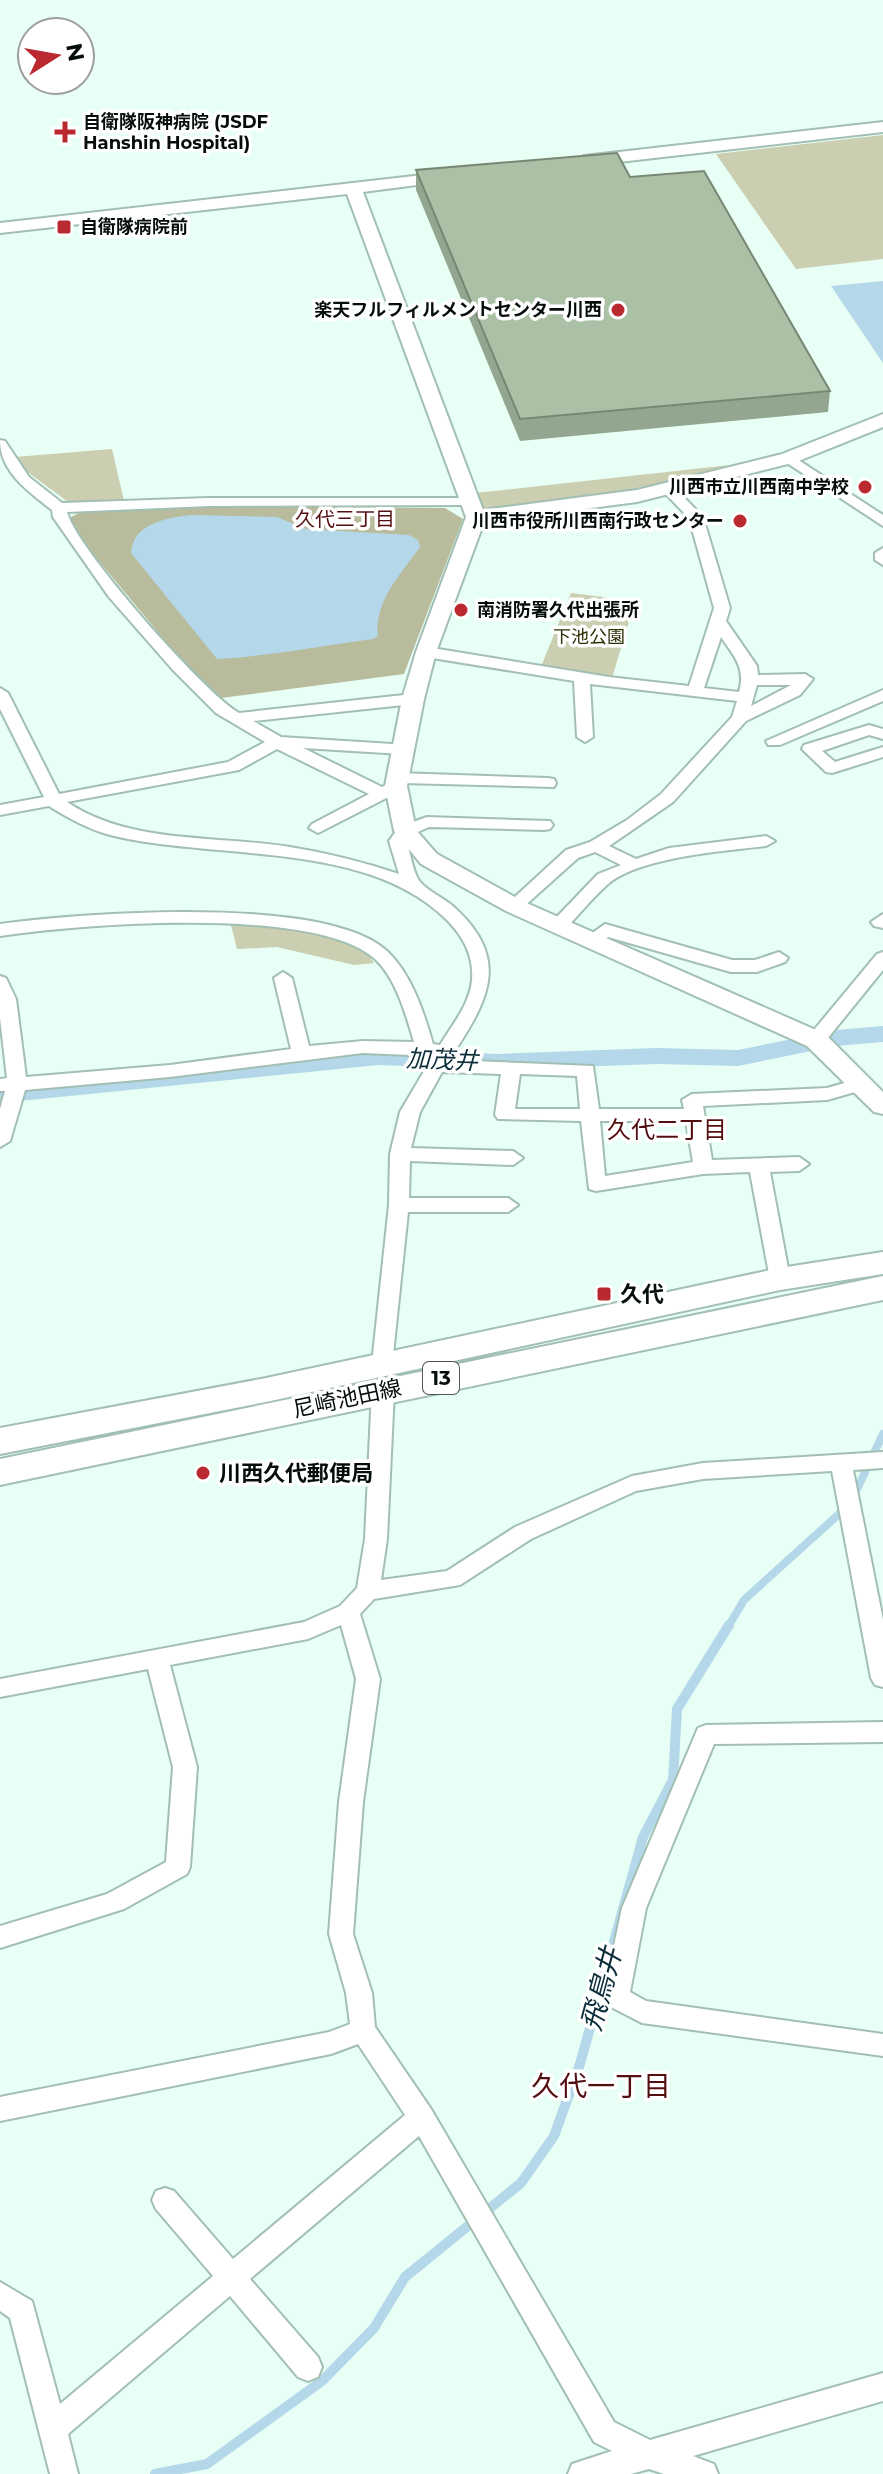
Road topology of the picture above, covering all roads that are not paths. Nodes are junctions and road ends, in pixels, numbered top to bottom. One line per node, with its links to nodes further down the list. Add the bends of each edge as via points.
1 (883, 127): 2 (street)
2 (571, 163)
3 (462, 175): 4 (street)
4 (353, 188): 5 (street); 11 (street)
5 (0, 228)
6 (883, 420): 8 (street)
7 (0, 444): 10 (street, via 24,480)
8 (789, 458): 9 (street); 12 (street)
9 (668, 489): 11 (street); 15 (street, via 696,517 722,608)
10 (59, 508): 11 (street, via 209,502); 24 (street, via 60,517 114,594 179,667)
11 (473, 509): 16 (street)
12 (883, 522)
13 (883, 553): 14 (street)
14 (883, 560)
15 (718, 621): 18 (street, via 749,666); 19 (street)
16 (426, 652): 17 (street); 23 (street)
17 (582, 678): 19 (street); 28 (street)
18 (751, 679): 22 (street); 25 (street, via 805,679 794,692)
19 (695, 691): 22 (street)
20 (0, 693): 35 (street)
21 (883, 695): 29 (street)
22 (744, 697): 25 (street)
23 (413, 699): 26 (street); 31 (street)
24 (237, 718): 26 (street); 30 (street)
25 (740, 718): 41 (street, via 667,798)
26 (328, 727): 30 (street); 31 (street)
27 (883, 734): 32 (street, via 869,730 810,749 832,768)
28 (585, 737)
29 (774, 741)
30 (277, 742): 34 (street); 35 (street, via 233,766)
31 (402, 749): 34 (street)
32 (883, 752)
33 (548, 783): 34 (street)
34 (392, 786): 38 (street); 39 (street)
35 (55, 802): 36 (street); 43 (street, via 112,830 290,852)
36 (0, 810)
37 (544, 825): 39 (street, via 427,822)
38 (318, 828)
39 (405, 831): 43 (street, via 398,841); 44 (street, via 429,859)
40 (766, 841): 42 (street, via 669,853)
41 (596, 846): 42 (street); 44 (street, via 572,854)
42 (635, 865): 45 (street, via 604,878)
43 (410, 883): 54 (street, via 464,926 479,953 481,980 472,1005)
44 (514, 906): 45 (street)
45 (558, 926): 47 (street)
46 (0, 930): 54 (street, via 90,919 238,920 299,924 359,939 381,955)
47 (593, 939): 48 (street, via 605,930 731,966 757,966); 52 (street)
48 (779, 958)
49 (883, 958): 52 (street)
50 (283, 978): 53 (street)
51 (0, 982): 56 (street, via 7,999)
52 (816, 1040): 57 (street)
53 (302, 1055): 54 (street, via 356,1048); 56 (street)
54 (435, 1055): 55 (street); 62 (street, via 410,1112)
55 (511, 1069): 59 (street, via 586,1070); 59 (street, via 505,1115)
56 (8, 1084): 61 (street)
57 (862, 1084): 58 (street); 60 (street, via 827,1094 692,1100)
58 (883, 1106)
59 (590, 1115): 60 (street); 66 (street, via 596,1184)
60 (695, 1115): 66 (street)
61 (0, 1141)
62 (400, 1154): 63 (street); 67 (street)
63 (513, 1158)
64 (799, 1164): 65 (street)
65 (759, 1166): 66 (street); 70 (street)
66 (703, 1167)
67 (399, 1205): 68 (street); 72 (street)
68 (508, 1205)
69 (883, 1263): 70 (main road, 尼崎池田線 / 13)
70 (780, 1279): 72 (main road, 尼崎池田線 / 13)
71 (883, 1288): 72 (main road, 尼崎池田線 / 13)
72 (382, 1377): 73 (main road, 尼崎池田線 / 13, via 266,1390); 76 (main road, 尼崎池田線 / 13); 77 (street, via 376,1539)
73 (0, 1441)
74 (883, 1460): 75 (street)
75 (841, 1462): 77 (street, via 703,1471 632,1484 523,1533 452,1579); 80 (street)
76 (0, 1472)
77 (368, 1591): 78 (street)
78 (348, 1612): 79 (street, via 308,1630); 84 (street, via 368,1679 341,1934 359,1993)
79 (157, 1658): 81 (street); 83 (street, via 185,1767 178,1867 159,1882 97,1908)
80 (882, 1665)
81 (0, 1688)
82 (883, 1732): 85 (street, via 706,1735 634,1908 616,1997 642,2012)
83 (0, 1937)
84 (363, 2030): 86 (street, via 331,2043); 87 (street)
85 (883, 2045)
86 (0, 2109)
87 (422, 2117): 89 (street); 94 (street, via 604,2432)
88 (165, 2200): 89 (street)
89 (230, 2279): 91 (street); 93 (street)
90 (0, 2295): 93 (street, via 22,2310)
91 (308, 2367)
92 (883, 2387): 94 (street)
93 (53, 2428): 95 (street)
94 (650, 2455): 96 (street); 97 (street)
95 (64, 2474)
96 (582, 2474)
97 (704, 2474)

